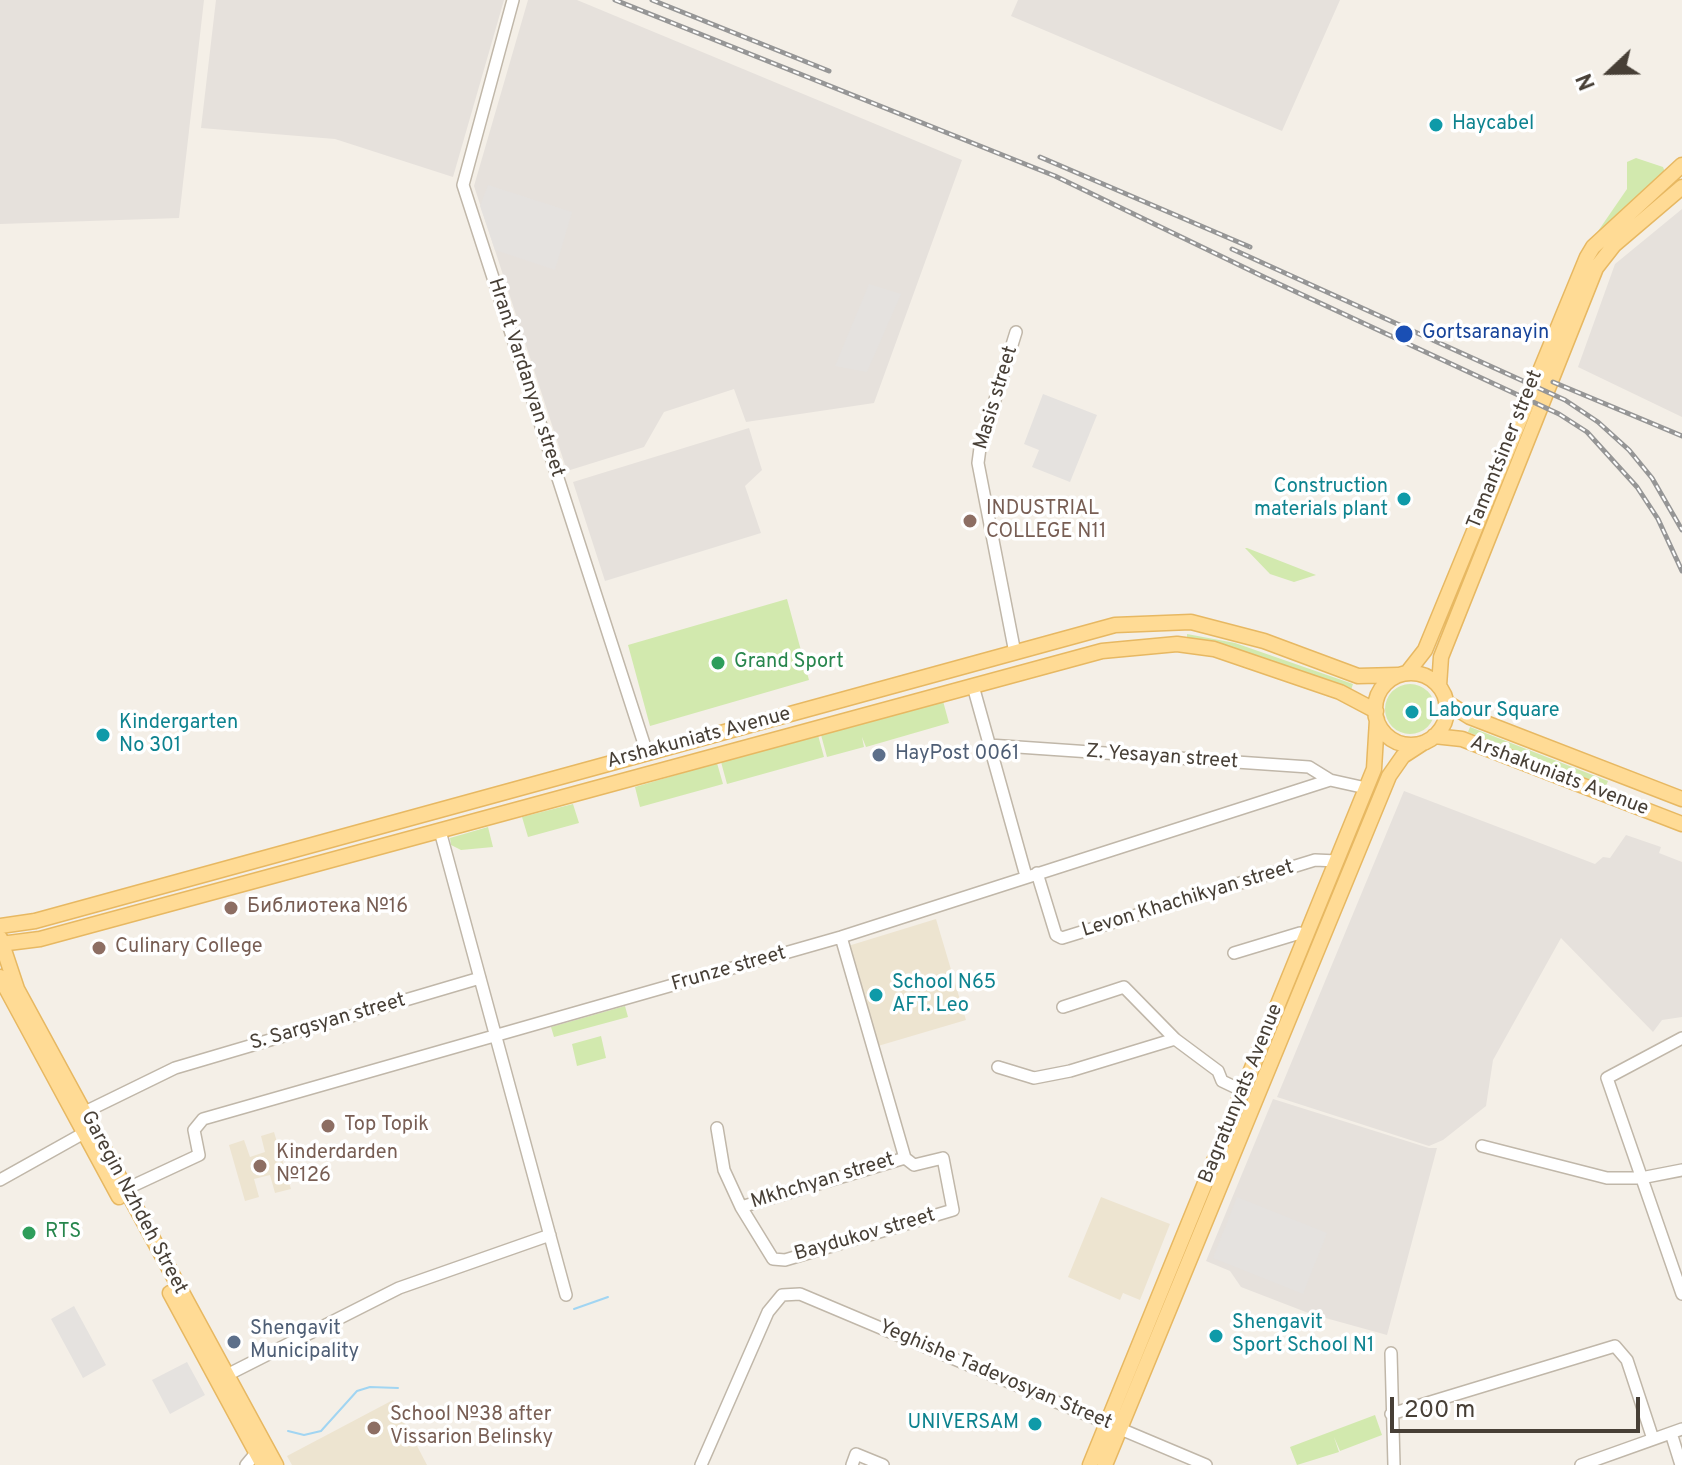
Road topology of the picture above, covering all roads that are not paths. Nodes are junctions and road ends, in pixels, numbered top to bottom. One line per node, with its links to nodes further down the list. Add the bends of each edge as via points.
1 (513, 0): 16 (street, Hrant Vardanyan street, via 463,185)
2 (1682, 165): 9 (main road, Tamantsiner street, via 1587,257 1425,650)
3 (1682, 187): 11 (main road, Tamantsiner street, via 1614,245 1596,268 1441,657)
4 (1016, 332): 7 (street, Masis street, via 978,463)
5 (1181, 622): 6 (main road, via 1173,630); 7 (main road, Arshakuniats Avenue, via 1115,625); 9 (main road, Arshakuniats Avenue, via 1264,641 1358,676)
6 (1177, 644): 8 (main road, Arshakuniats Avenue, via 1102,651); 13 (main road, Arshakuniats Avenue, via 1249,660 1340,692)
7 (1015, 653): 8 (main road); 16 (main road, Arshakuniats Avenue)
8 (1019, 673): 10 (main road, Arshakuniats Avenue)
9 (1402, 674): 11 (main road, via 1424,676); 13 (main road, via 1379,694)
10 (973, 686): 15 (street); 17 (main road, Arshakuniats Avenue)
11 (1439, 686): 12 (main road)
12 (1446, 702): 14 (main road, via 1445,721); 18 (main road, Arshakuniats Avenue, via 1470,717)
13 (1376, 716): 14 (main road, via 1390,738 1401,743); 20 (main road, Bagratunyats Avenue, via 1374,769)
14 (1429, 739): 21 (main road, Arshakuniats Avenue, via 1462,739); 61 (main road, Bagratunyats Avenue, via 1403,756 1389,776)
15 (989, 745): 19 (street, Z. Yesayan street, via 1309,767); 28 (street)
16 (647, 753): 17 (main road); 25 (main road, Arshakuniats Avenue)
17 (652, 773): 24 (main road, Arshakuniats Avenue)
18 (1623, 776): 21 (main road, via 1612,785); 22 (main road, Arshakuniats Avenue)
19 (1330, 780): 20 (street); 28 (street, Frunze street)
20 (1366, 788): 26 (main road, Bagratunyats Avenue)
21 (1615, 798): 23 (main road, Arshakuniats Avenue)
22 (1682, 799)
23 (1682, 824)
24 (440, 831): 29 (main road, Arshakuniats Avenue); 37 (street)
25 (261, 859): 27 (main road, Arshakuniats Avenue); 29 (main road, via 254,871)
26 (1337, 861): 28 (street, Levon Khachikyan street, via 1315,860 1062,938 1056,935); 32 (main road, Bagratunyats Avenue)
27 (233, 866): 30 (main road, via 242,875); 31 (main road, Arshakuniats Avenue)
28 (1031, 874): 33 (street, Frunze street)
29 (268, 877): 30 (main road, Arshakuniats Avenue)
30 (237, 886): 34 (main road, Arshakuniats Avenue, via 40,939)
31 (0, 926)
32 (1306, 936): 35 (street, via 1300,933); 43 (main road, Bagratunyats Avenue)
33 (841, 937): 39 (street, Frunze street); 48 (street)
34 (1, 942): 44 (main road, Garegin Nzhdeh Street, via 17,989)
35 (1234, 953)
36 (0, 977): 46 (main road, Garegin Nzhdeh Street)
37 (480, 978): 39 (street); 44 (street, S. Sargsyan street, via 175,1068)
38 (1063, 1007): 41 (street, via 1124,987)
39 (496, 1037): 53 (street, Frunze street, via 203,1119 194,1130 199,1155); 55 (street)
40 (1682, 1038): 51 (street, via 1607,1078)
41 (1175, 1039): 42 (street, via 1034,1078); 43 (street, via 1218,1071 1222,1081)
42 (998, 1067)
43 (1243, 1091): 61 (main road, Bagratunyats Avenue)
44 (85, 1112): 53 (main road, Garegin Nzhdeh Street)
45 (717, 1128): 54 (street, Baydukov street, via 724,1170)
46 (84, 1133): 52 (street); 64 (main road, Garegin Nzhdeh Street)
47 (1482, 1146): 51 (street, via 1607,1178)
48 (905, 1158): 49 (street, Mkhchyan street, via 914,1165); 54 (street, Mkhchyan street)
49 (943, 1158): 54 (street, Baydukov street, via 951,1211 785,1260 773,1259)
50 (1682, 1170): 51 (street)
51 (1641, 1178): 56 (street)
52 (0, 1180)
53 (126, 1189): 59 (main road, Garegin Nzhdeh Street)
54 (741, 1207)
55 (550, 1235): 57 (street); 59 (street, via 399,1288)
56 (1682, 1294)
57 (566, 1295)
58 (1391, 1353): 60 (street)
59 (225, 1376): 64 (main road, Garegin Nzhdeh Street)
60 (1391, 1414): 63 (street, via 1615,1346 1627,1360); 74 (street)
61 (1114, 1426): 69 (street, Yeghishe Tadevosyan Street, via 800,1295 782,1295 768,1312); 71 (main road, Bagratunyats Avenue); 72 (main road, Bagratunyats Avenue); 73 (street, Yeghishe Tadevosyan Street)
62 (1677, 1431): 63 (street); 76 (street)
63 (1653, 1439): 75 (street)
64 (260, 1448): 66 (street); 67 (main road, Garegin Nzhdeh Street); 68 (main road, Garegin Nzhdeh Street)
65 (854, 1460): 70 (street)
66 (246, 1465)
67 (263, 1465)
68 (276, 1465)
69 (701, 1465)
70 (883, 1465)
71 (1090, 1465)
72 (1105, 1465)
73 (1206, 1465)
74 (1394, 1465)
75 (1581, 1465)
76 (1681, 1465)

